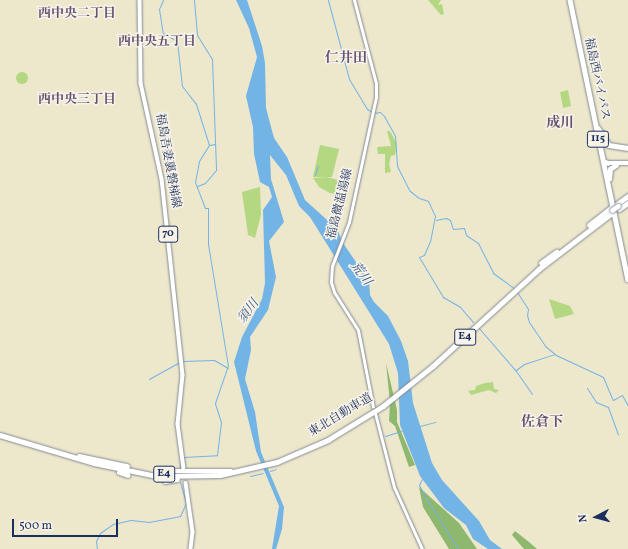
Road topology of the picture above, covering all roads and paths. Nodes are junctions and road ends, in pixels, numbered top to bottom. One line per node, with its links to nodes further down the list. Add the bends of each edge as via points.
1 (140, 0): 25 (main road, 福島吾妻裏磐梯線 / 70, via 141,78 162,179 183,375 178,424)
2 (354, 0): 20 (main road, 福島微温湯線, via 376,83 373,112 342,240 331,272 334,292 352,317 359,333)
3 (571, 0): 4 (highway, 福島西バイパス / 115); 6 (highway, 福島西バイパス / 115)
4 (598, 128): 5 (highway); 6 (highway, 福島西バイパス / 115)
5 (609, 144): 6 (highway); 7 (highway)
6 (602, 148): 8 (highway, 福島西バイパス / 115)
7 (628, 148)
8 (604, 162): 9 (highway); 11 (highway, 福島西バイパス / 115); 18 (highway, 福島西バイパス / 115)
9 (620, 163): 10 (highway); 11 (highway, via 611,167)
10 (628, 163)
11 (609, 179): 17 (highway, 福島西バイパス / 115)
12 (628, 196): 15 (highway)
13 (628, 200): 15 (highway)
14 (628, 203): 15 (highway)
15 (618, 206): 16 (highway, bridge)
16 (612, 210): 19 (highway, 東北自動車道 / E4); 19 (highway, 東北自動車道 / E4, via 588,226)
17 (628, 267)
18 (628, 279)
19 (515, 288): 27 (highway, 東北自動車道 / E4, via 416,378 382,405 317,446 269,463)
20 (373, 407)
21 (375, 413): 32 (main road, via 394,487)
22 (0, 434): 23 (highway, 東北自動車道 / E4)
23 (80, 458): 24 (highway); 27 (highway, 東北自動車道 / E4, via 157,476 196,477); 28 (highway)
24 (127, 466)
25 (184, 469)
26 (165, 471): 27 (highway)
27 (232, 472): 29 (highway)
28 (128, 475)
29 (165, 481)
30 (186, 483): 31 (main road, via 193,531)
31 (191, 549)
32 (422, 549)

